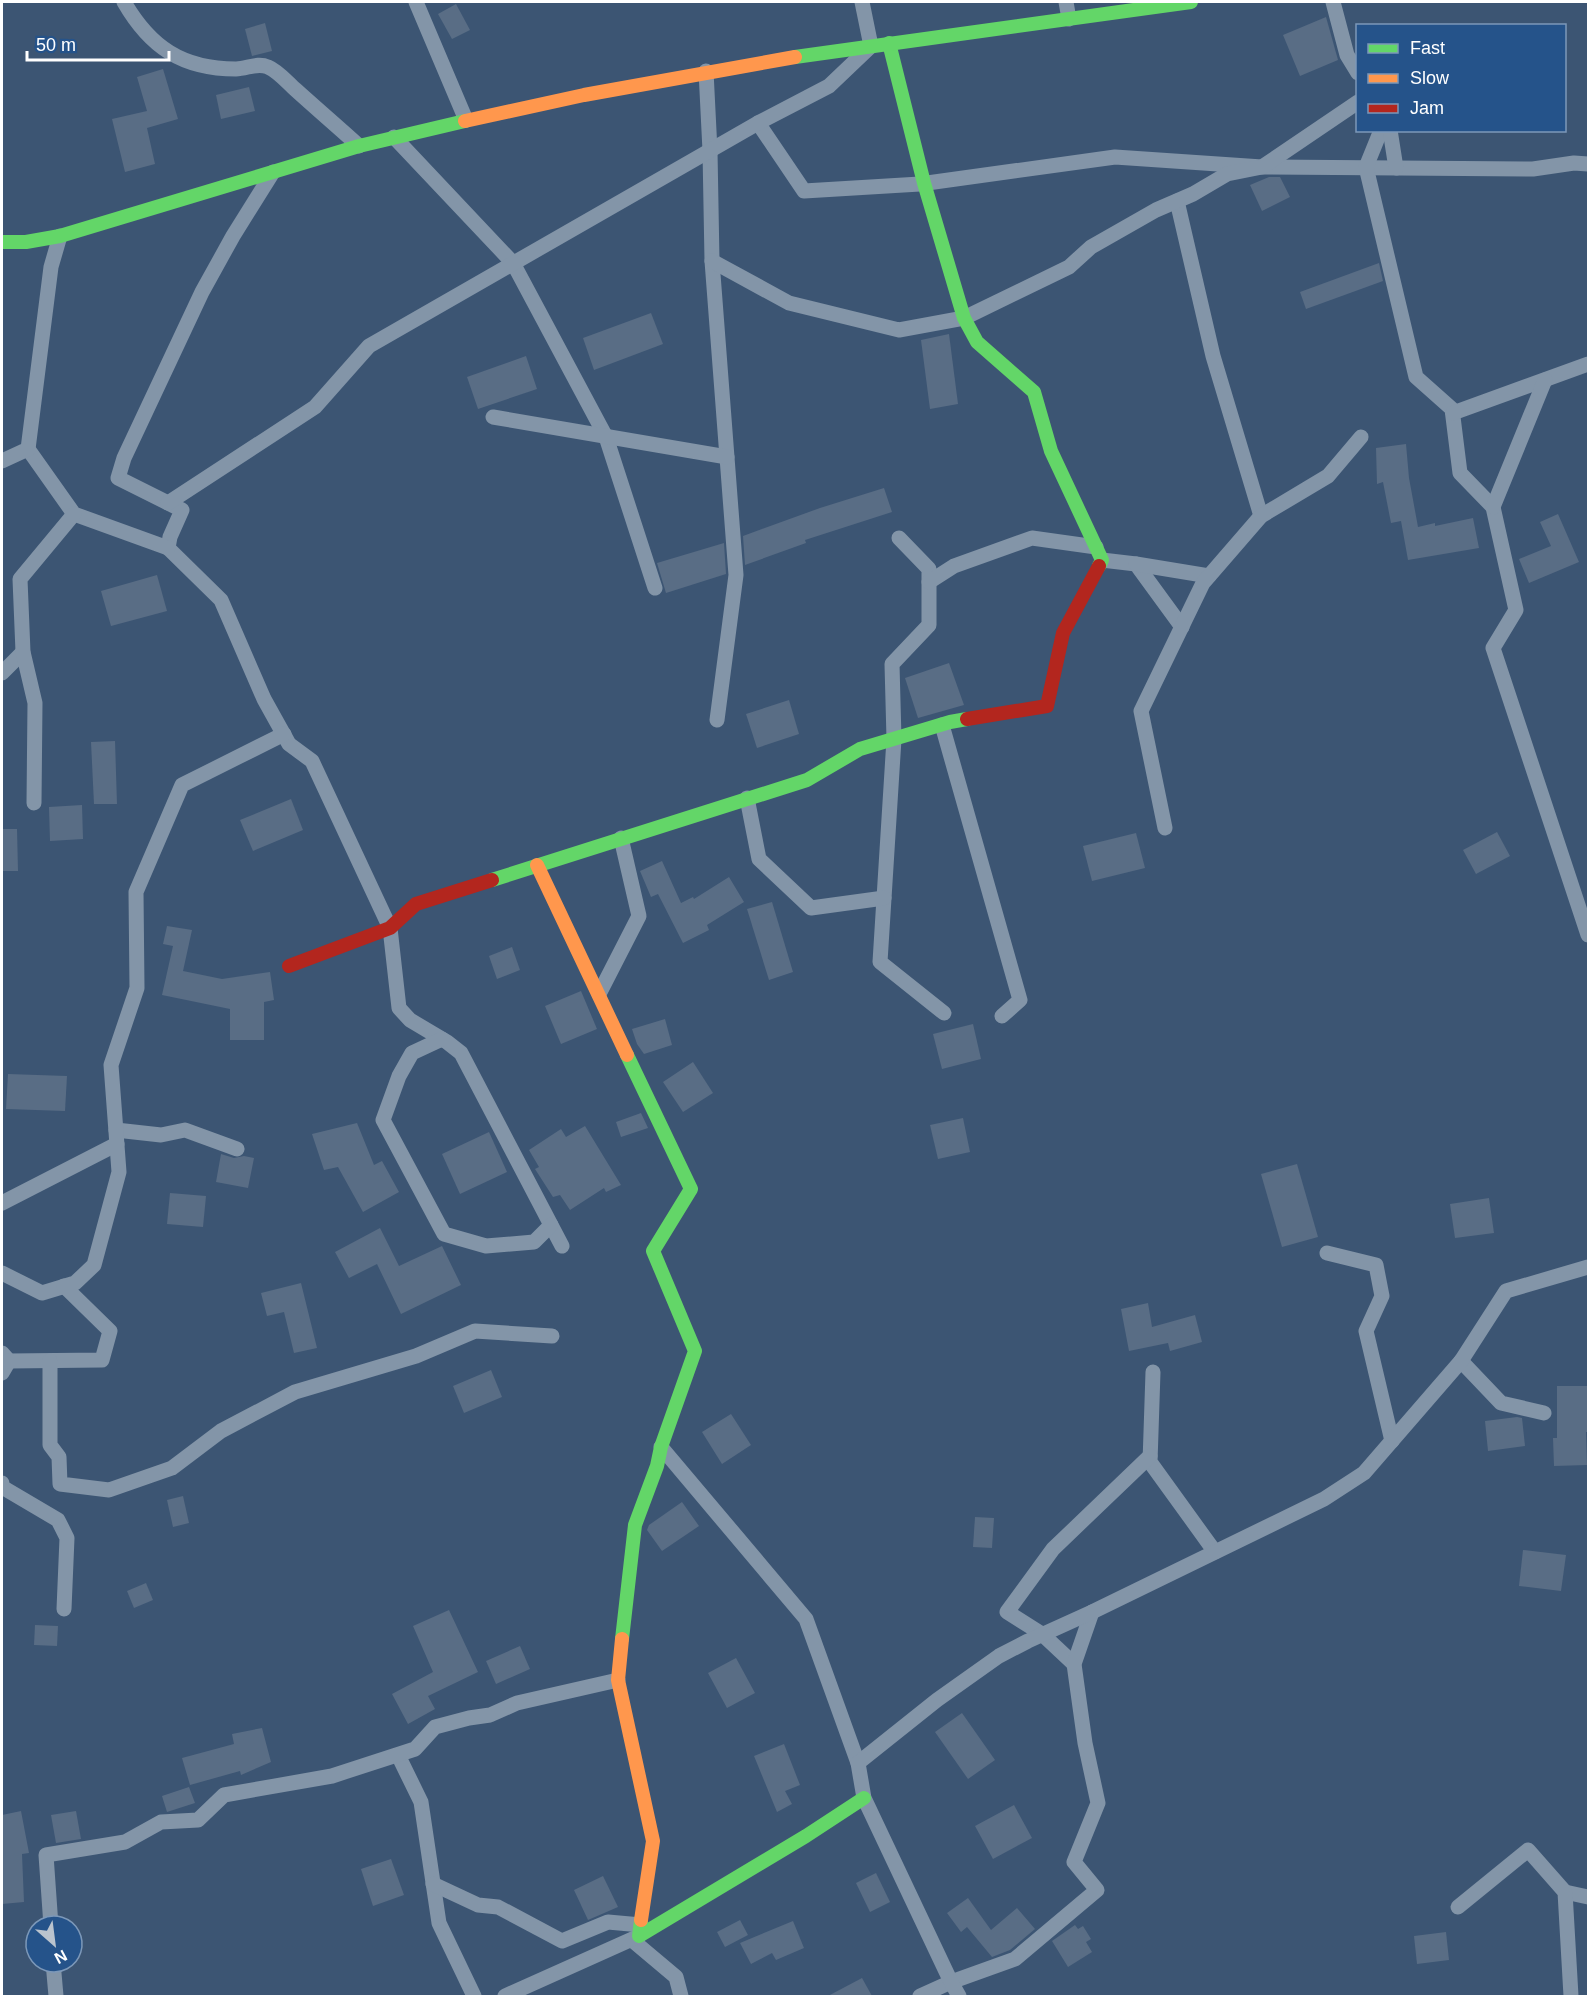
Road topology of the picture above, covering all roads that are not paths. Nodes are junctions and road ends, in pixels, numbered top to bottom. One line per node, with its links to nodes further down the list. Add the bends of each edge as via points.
1 (124, 2): 18 (street, via 156,44 183,61 209,67 268,67)
2 (417, 2): 13 (street)
3 (862, 2): 9 (street)
4 (1066, 2): 7 (street)
5 (1191, 2): 7 (street)
6 (1333, 2): 10 (street, via 1347,55)
7 (1069, 18): 8 (street)
8 (889, 43): 9 (street); 25 (street)
9 (871, 46): 11 (street); 14 (street, via 829,86)
10 (1356, 70)
11 (706, 71): 13 (street); 19 (street)
12 (1356, 103): 21 (street)
13 (466, 120): 17 (street)
14 (758, 123): 19 (street); 25 (street, via 804,191)
15 (1381, 132): 22 (street)
16 (1390, 132): 23 (street)
17 (394, 137): 18 (street); 30 (street)
18 (358, 146): 24 (street)
19 (710, 151): 29 (street); 30 (street)
20 (1588, 164): 23 (street, via 1533,170)
21 (1262, 167): 22 (street); 25 (street, via 1115,158); 26 (street, via 1227,174)
22 (1366, 167): 23 (street); 34 (street, via 1416,377)
23 (1396, 168)
24 (273, 172): 27 (street); 41 (street, via 202,292 124,458 118,478)
25 (924, 183): 31 (street)
26 (1177, 201): 31 (street, via 1106,237 1069,267); 44 (street, via 1213,356)
27 (60, 236): 28 (street); 38 (street, via 51,267)
28 (2, 242)
29 (712, 261): 31 (street, via 789,303 899,330); 39 (street)
30 (513, 263): 36 (street); 41 (street, via 369,346 315,407)
31 (964, 318): 47 (street, via 977,342 1035,392 1051,451)
32 (1588, 364): 33 (street)
33 (1545, 380): 34 (street); 42 (street)
34 (1453, 413): 42 (street, via 1460,473)
35 (494, 417): 36 (street)
36 (606, 437): 39 (street); 51 (street)
37 (1361, 437): 44 (street, via 1328,476)
38 (28, 449): 40 (street); 43 (street)
39 (727, 457): 55 (street, via 736,575)
40 (2, 461)
41 (168, 503): 46 (street, via 182,510)
42 (1493, 507): 66 (street, via 1516,610 1493,648)
43 (74, 514): 46 (street); 53 (street, via 20,579)
44 (1261, 516): 49 (street)
45 (899, 538): 50 (street, via 929,569)
46 (168, 548): 57 (street, via 220,600)
47 (1099, 554): 48 (street); 50 (street, via 1032,538 954,566); 56 (street, via 1063,633 1047,706)
48 (1136, 564): 49 (street); 52 (street)
49 (1209, 576): 52 (street)
50 (929, 582): 58 (street, via 929,625 892,664)
51 (655, 588)
52 (1182, 627): 61 (street, via 1141,711)
53 (23, 652): 54 (street); 60 (street, via 35,703)
54 (2, 673)
55 (717, 720)
56 (942, 725): 58 (street); 70 (street, via 1020,1000)
57 (284, 734): 65 (street, via 289,744 312,761); 72 (street, via 182,786 140,882 136,892 137,988 111,1065)
58 (894, 739): 59 (street, via 860,748 807,780); 64 (street)
59 (747, 798): 62 (street); 64 (street, via 759,860 812,908)
60 (34, 803)
61 (1166, 828)
62 (621, 838): 63 (street); 68 (street, via 639,916)
63 (537, 865): 65 (street, via 416,903); 68 (street)
64 (884, 898): 69 (street, via 880,962)
65 (390, 928): 67 (street); 71 (street, via 399,1008 410,1020)
66 (1588, 935)
67 (289, 966)
68 (598, 994): 88 (street, via 691,1189 654,1251 694,1351)
69 (944, 1013)
70 (1002, 1016)
71 (442, 1039): 75 (street, via 461,1053); 75 (street, via 412,1053 383,1120 444,1234 486,1246 534,1242)
72 (116, 1137): 73 (street, via 185,1130); 74 (street); 80 (street, via 118,1172 94,1265 75,1283)
73 (237, 1149)
74 (2, 1203)
75 (551, 1225): 76 (street)
76 (562, 1246)
77 (1327, 1253): 87 (street, via 1377,1265 1383,1296 1366,1330)
78 (1588, 1267): 83 (street, via 1506,1291)
79 (2, 1273): 80 (street, via 42,1293)
80 (64, 1286): 82 (street, via 110,1331 102,1360)
81 (552, 1336): 82 (street, via 475,1331 416,1356 294,1392 221,1431 172,1468 109,1490 60,1484 59,1457 50,1444)
82 (50, 1361): 84 (street)
83 (1461, 1361): 86 (street, via 1501,1403); 87 (street)
84 (4, 1363)
85 (1153, 1372): 89 (street)
86 (1544, 1413)
87 (1392, 1441): 91 (street, via 1365,1473 1324,1499)
88 (661, 1447): 96 (street, via 635,1525); 98 (street, via 806,1619)
89 (1150, 1456): 91 (street, via 1150,1462); 94 (street, via 1053,1549 1007,1612)
90 (2, 1486): 92 (street, via 58,1520 68,1538)
91 (1215, 1552): 93 (street)
92 (64, 1609)
93 (1092, 1612): 94 (street); 95 (street)
94 (1042, 1634): 95 (street); 98 (street, via 999,1656)
95 (1074, 1664): 107 (street, via 1098,1803 1074,1862 1097,1890 1015,1959)
96 (618, 1680): 97 (street, via 516,1703 490,1715 435,1727 415,1749); 105 (street, via 653,1840)
97 (398, 1755): 100 (street, via 421,1802); 104 (street, via 332,1776 224,1795 198,1820 162,1822 125,1842 46,1855)
98 (858, 1763): 99 (street)
99 (864, 1798): 105 (street); 107 (street)
100 (433, 1884): 105 (street, via 478,1905 498,1907 562,1941 608,1922); 109 (street, via 439,1923)
101 (1565, 1893): 102 (street); 103 (street, via 1528,1850); 114 (street)
102 (1588, 1897)
103 (1458, 1907)
104 (50, 1914)
105 (637, 1934): 110 (street); 111 (street, via 676,1977)
106 (54, 1974): 108 (street)
107 (951, 1982): 112 (street); 113 (street)
108 (56, 1996)
109 (474, 1996)
110 (505, 1996)
111 (681, 1996)
112 (920, 1996)
113 (959, 1996)
114 (1571, 1996)

